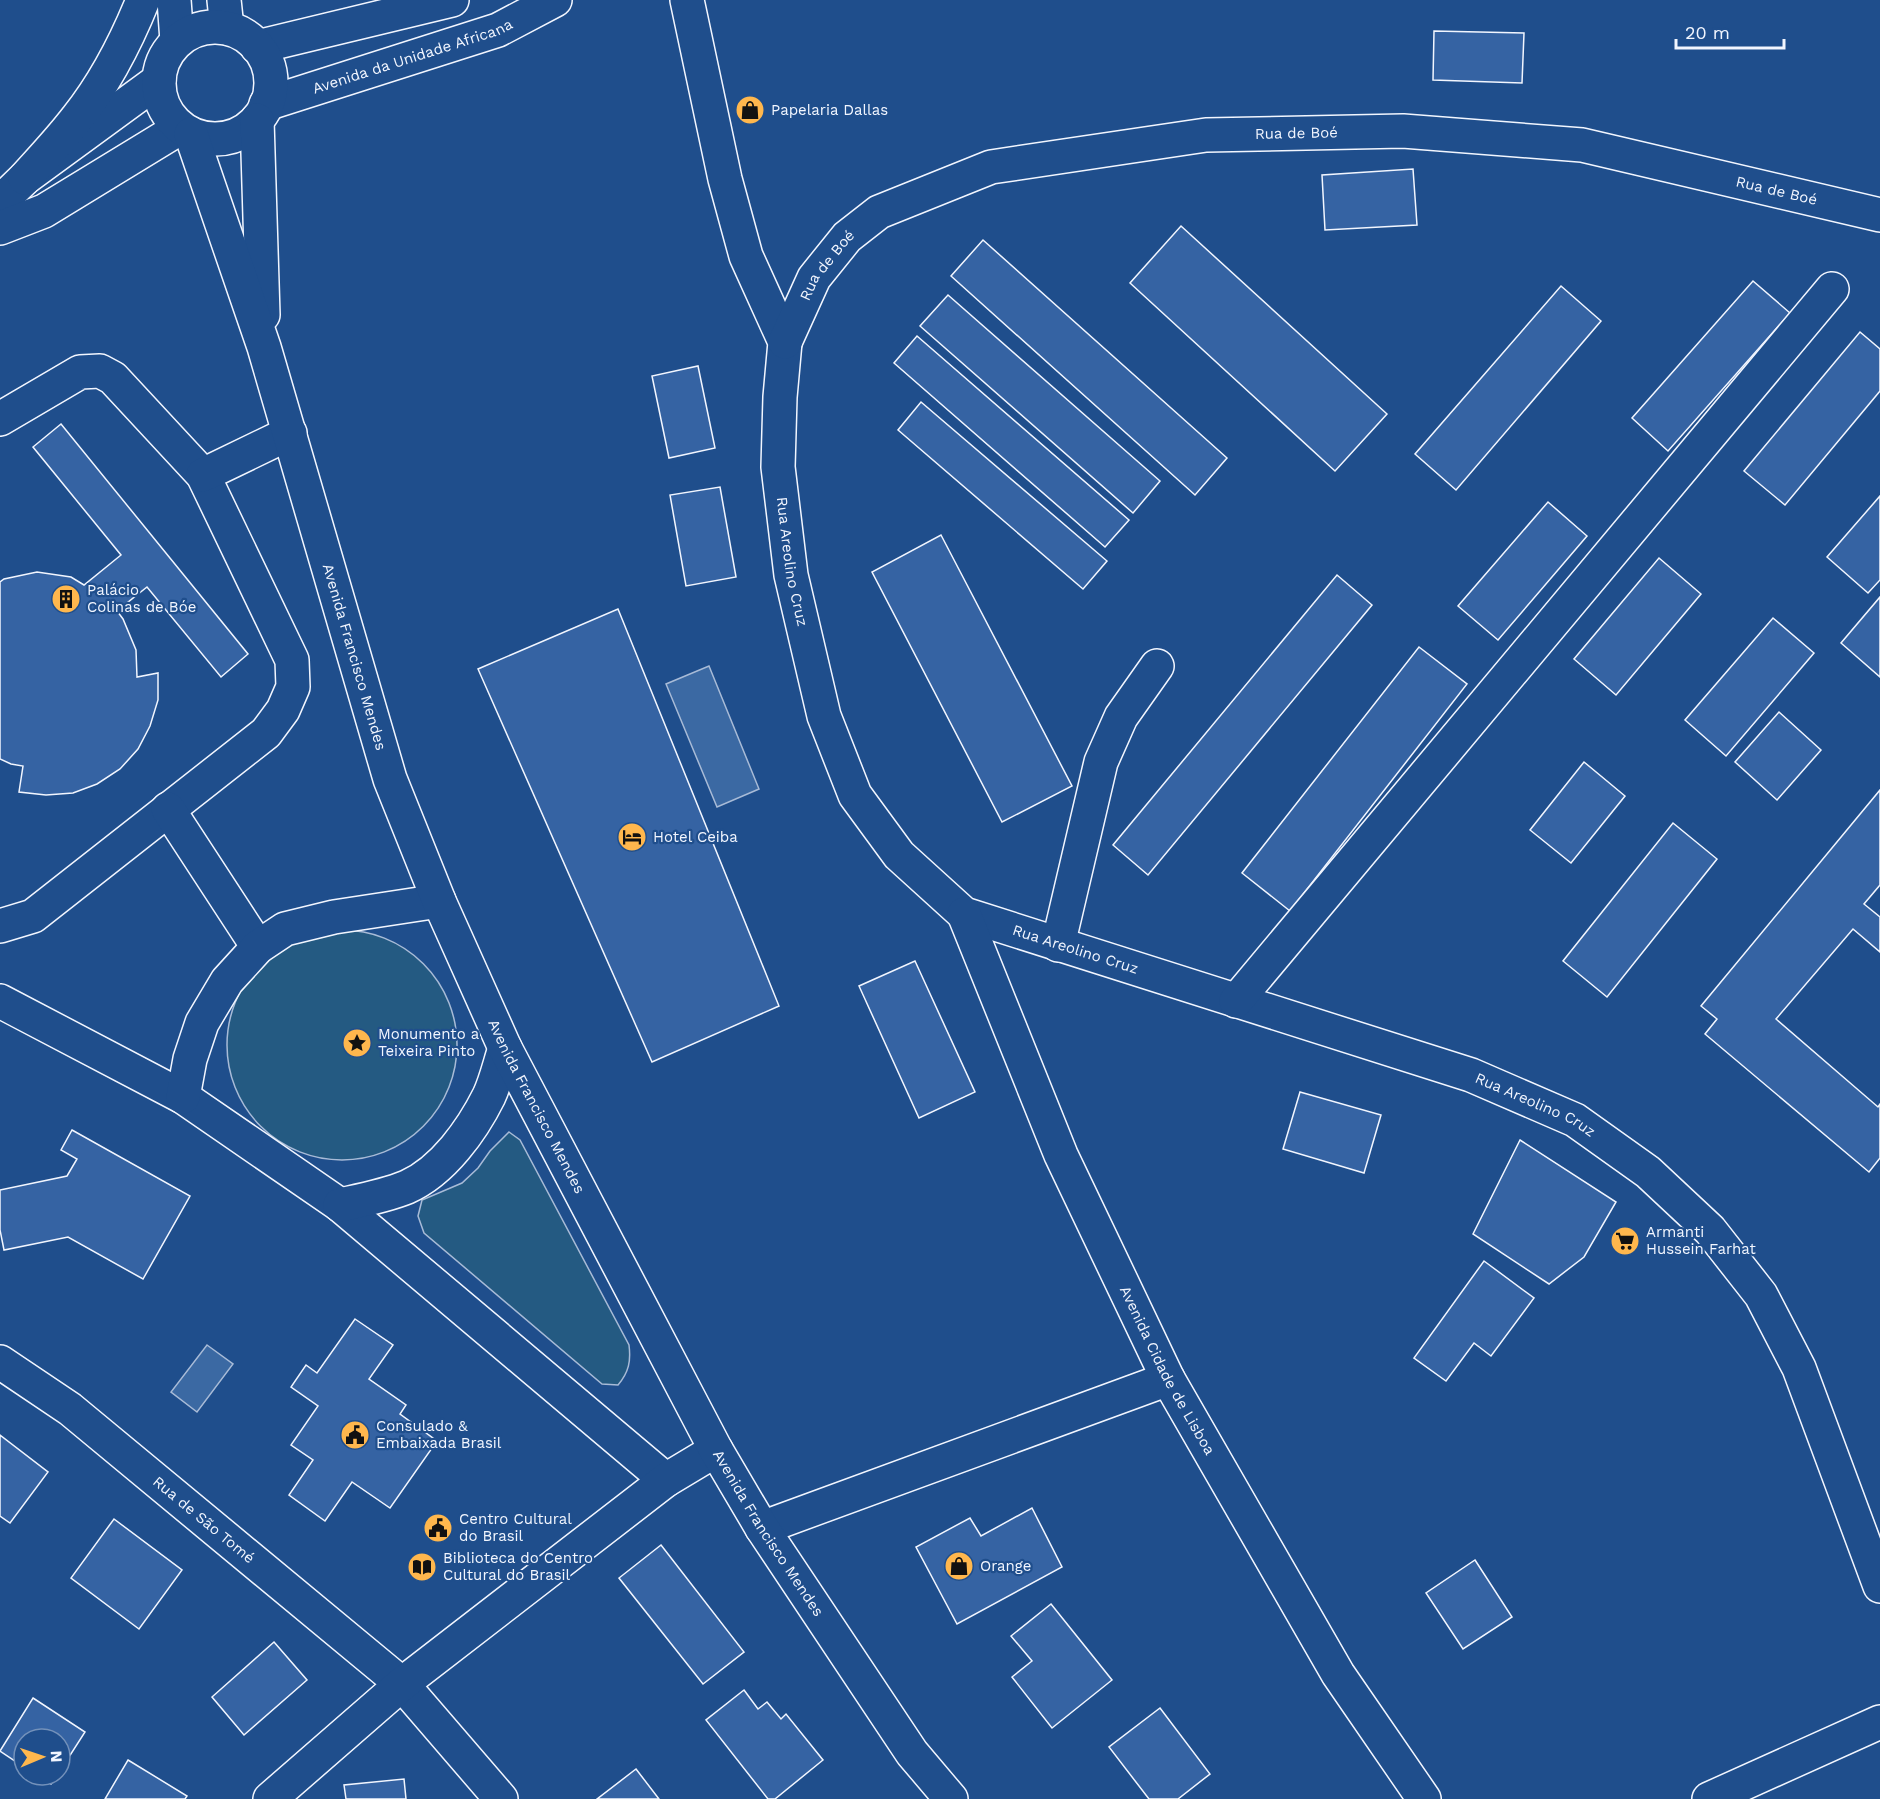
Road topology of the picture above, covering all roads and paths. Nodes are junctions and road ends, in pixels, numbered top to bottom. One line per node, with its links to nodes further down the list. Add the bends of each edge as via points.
1 (143, 0): 12 (street, via 99,87 77,119)
2 (174, 0): 7 (street)
3 (555, 0): 10 (street, Avenida da Unidade Africana, via 498,30)
4 (687, 0): 17 (street, Rua Areolino Cruz, via 720,159 746,256)
5 (438, 1): 8 (street)
6 (225, 14): 7 (street, via 209,27); 8 (street)
7 (177, 41): 9 (street, via 164,59)
8 (257, 46): 10 (street, via 267,64 270,84)
9 (159, 80): 11 (street, via 168,114); 12 (street)
10 (262, 112): 11 (street, via 238,134 214,140); 18 (street)
11 (185, 131): 15 (street, via 45,211); 18 (street)
12 (25, 178): 13 (street)
13 (0, 202)
14 (1880, 215): 17 (street, Rua de Boé, via 1582,145 1402,131 1206,135 991,167 879,212 847,237 814,278)
15 (0, 228)
16 (1832, 289): 30 (street)
17 (784, 342): 25 (street, Rua Areolino Cruz, via 778,467 791,575 824,716 855,795 899,855)
18 (264, 347): 20 (street, Avenida Francisco Mendes)
19 (0, 419): 21 (street, via 80,372 100,371 112,378)
20 (290, 433): 21 (street); 24 (street, Avenida Francisco Mendes, via 390,779)
21 (203, 475): 23 (street, via 292,660 293,687 283,711 266,733)
22 (1157, 666): 27 (street, via 1121,717 1101,762)
23 (168, 809): 26 (street, via 33,915); 28 (street)
24 (439, 901): 28 (street, via 285,928); 31 (street, Avenida Francisco Mendes)
25 (964, 914): 27 (street, Rua Areolino Cruz); 35 (street, Avenida Cidade de Lisboa, via 1061,1155)
26 (0, 926)
27 (1058, 945): 30 (street, Rua Areolino Cruz)
28 (258, 947): 32 (street, via 227,981 202,1023)
29 (0, 1001): 32 (street)
30 (1236, 1001): 39 (street, Rua Areolino Cruz, via 1471,1074 1575,1120 1648,1172 1710,1230 1761,1295 1799,1368)
31 (505, 1048): 33 (street, via 490,1094 448,1156 410,1186); 36 (street, Avenida Francisco Mendes)
32 (183, 1096): 33 (street)
33 (340, 1205): 37 (street)
34 (0, 1362): 40 (street, Rua de São Tomé, via 70,1409)
35 (1168, 1379): 38 (street); 45 (street, Avenida Cidade de Lisboa, via 1338,1674)
36 (716, 1450): 37 (street); 38 (street, Avenida Francisco Mendes)
37 (666, 1480): 40 (street)
38 (762, 1528): 44 (street, Avenida Francisco Mendes, via 912,1753)
39 (1880, 1586)
40 (402, 1684): 42 (street); 43 (street, Rua de São Tomé)
41 (1880, 1722): 46 (street)
42 (270, 1799)
43 (501, 1799)
44 (951, 1799)
45 (1424, 1799)
46 (1709, 1799)

